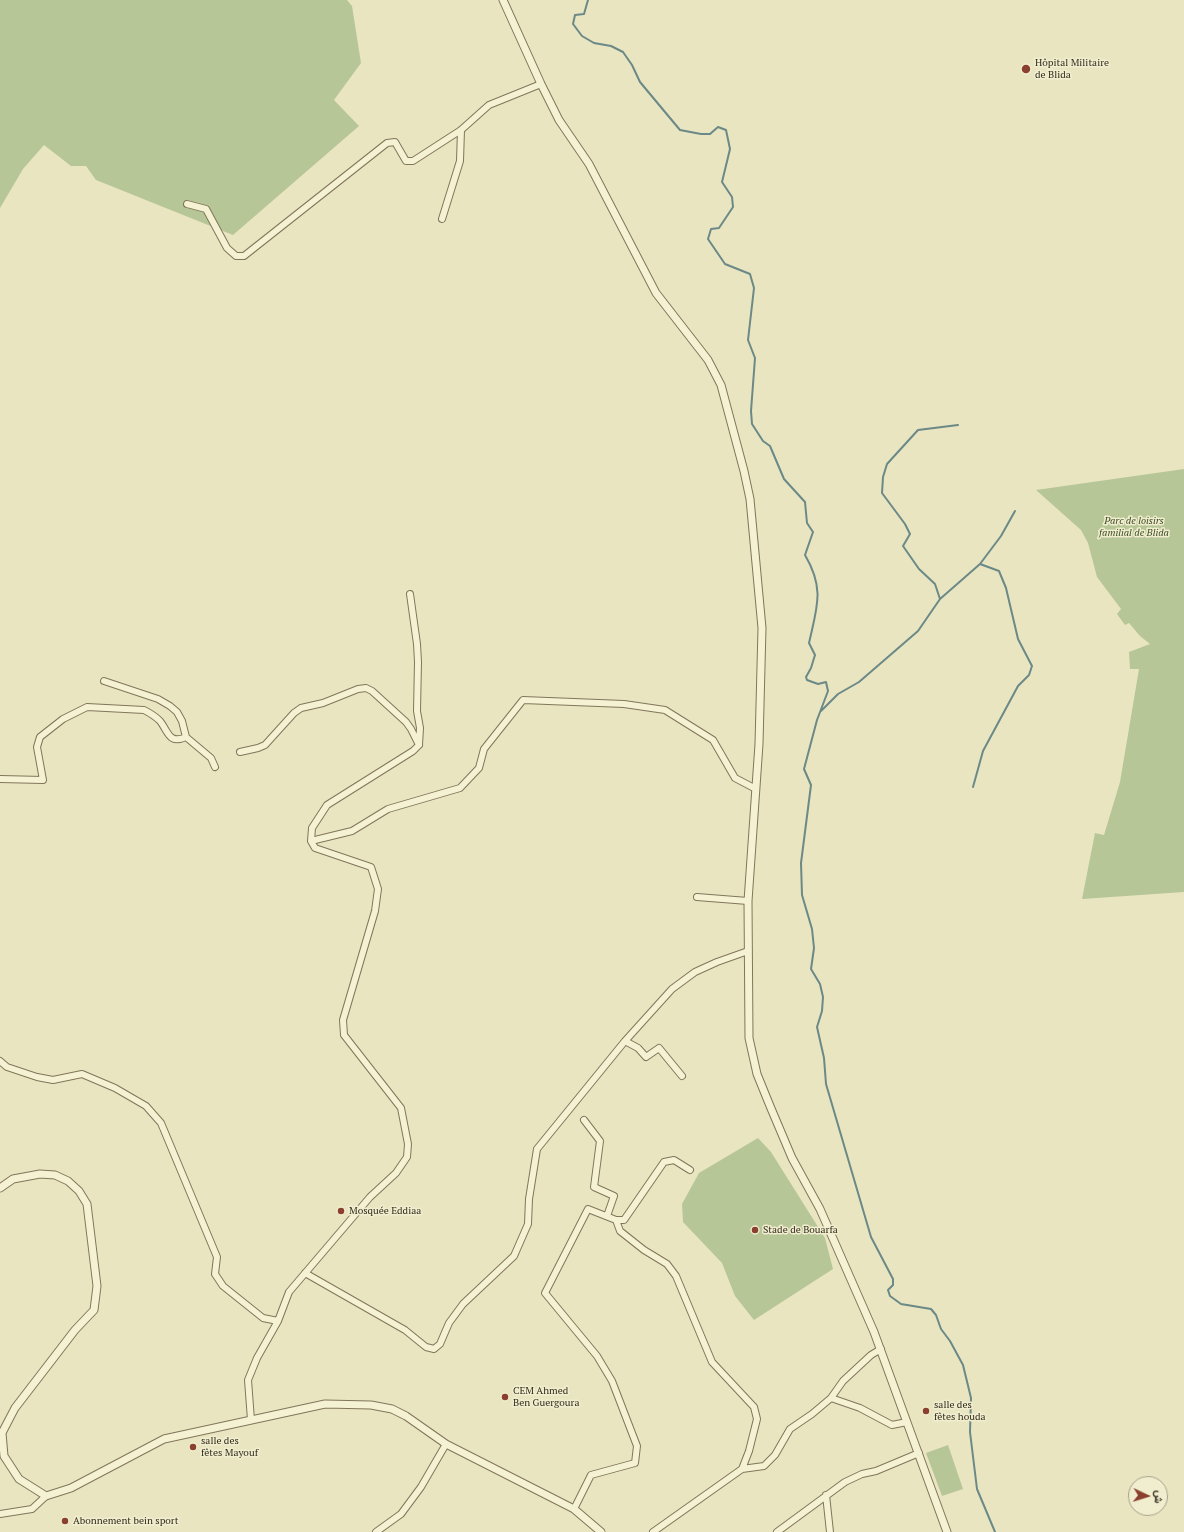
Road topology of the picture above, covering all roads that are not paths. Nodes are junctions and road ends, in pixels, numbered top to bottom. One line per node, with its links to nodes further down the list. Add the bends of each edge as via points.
1 (503, 0): 2 (street)
2 (540, 84): 3 (street, via 489,105); 13 (street, via 559,120 589,164 656,293 708,360 720,385 750,499 757,560 762,628)
3 (461, 130): 4 (street, via 413,160 406,161 395,142 387,143 244,256 236,256 227,248 206,209); 5 (street, via 460,161)
4 (187, 204)
5 (442, 219)
6 (410, 594): 9 (street, via 418,650)
7 (104, 681): 8 (street, via 158,699 170,706 177,712)
8 (186, 737): 11 (street, via 211,758); 12 (street, via 173,739 161,722 144,710 87,707 64,719 40,737 37,747 43,780)
9 (419, 745): 10 (street, via 406,722 366,688 301,708 294,712 265,745); 14 (street, via 327,805 312,828)
10 (240, 752)
11 (215, 767)
12 (0, 779)
13 (756, 789): 14 (street, via 735,778 713,740 665,710 624,704 524,700 484,749 479,768 460,788 388,809 352,831); 16 (street)
14 (311, 841): 26 (street, via 315,848 371,867 378,889 376,911 343,1020 344,1035 401,1108 408,1144 406,1157 396,1173 370,1197)
15 (696, 897): 16 (street)
16 (748, 901): 17 (street)
17 (748, 950): 18 (street, via 695,972 672,989); 28 (street, via 749,1038 757,1074 792,1158 824,1216)
18 (625, 1041): 20 (street, via 638,1048 646,1057 659,1048); 26 (street, via 537,1149 528,1224 514,1256 463,1304 449,1323 440,1344 434,1349 426,1347 405,1330)
19 (0, 1061): 27 (street, via 7,1067 53,1080 82,1074 115,1088 146,1106 161,1123 200,1215 217,1257 215,1274 223,1286 263,1318)
20 (682, 1076)
21 (584, 1120): 24 (street, via 600,1142 594,1187 614,1196)
22 (690, 1170): 25 (street, via 674,1160 664,1162 624,1220)
23 (0, 1188): 35 (street, via 13,1180 40,1174 55,1175 74,1186 87,1204 96,1286 94,1310 75,1330 15,1408 2,1433 4,1456 19,1478)
24 (608, 1216): 25 (street); 37 (street, via 588,1209 545,1293 597,1356 612,1381 636,1446 635,1463 592,1475)
25 (616, 1220): 34 (street, via 620,1231 667,1264 676,1276 712,1362 754,1407 757,1419)
26 (304, 1273): 27 (street, via 289,1292)
27 (278, 1321): 30 (street, via 248,1380)
28 (881, 1349): 29 (street, via 843,1381); 31 (street)
29 (831, 1398): 31 (street, via 860,1408 892,1425); 34 (street, via 790,1428 775,1455 764,1466)
30 (250, 1420): 32 (street, via 325,1404 371,1405 392,1409 406,1416); 35 (street, via 164,1439 71,1488)
31 (908, 1422): 33 (street)
32 (446, 1444): 37 (street); 39 (street, via 421,1487 401,1514)
33 (919, 1454): 36 (street, via 862,1474 845,1482); 44 (street)
34 (742, 1469): 41 (street)
35 (46, 1496): 38 (street, via 32,1509)
36 (826, 1496): 42 (street); 43 (street)
37 (574, 1509): 40 (street)
38 (0, 1514)
39 (376, 1532)
40 (601, 1532)
41 (653, 1532)
42 (777, 1532)
43 (830, 1532)
44 (947, 1532)

